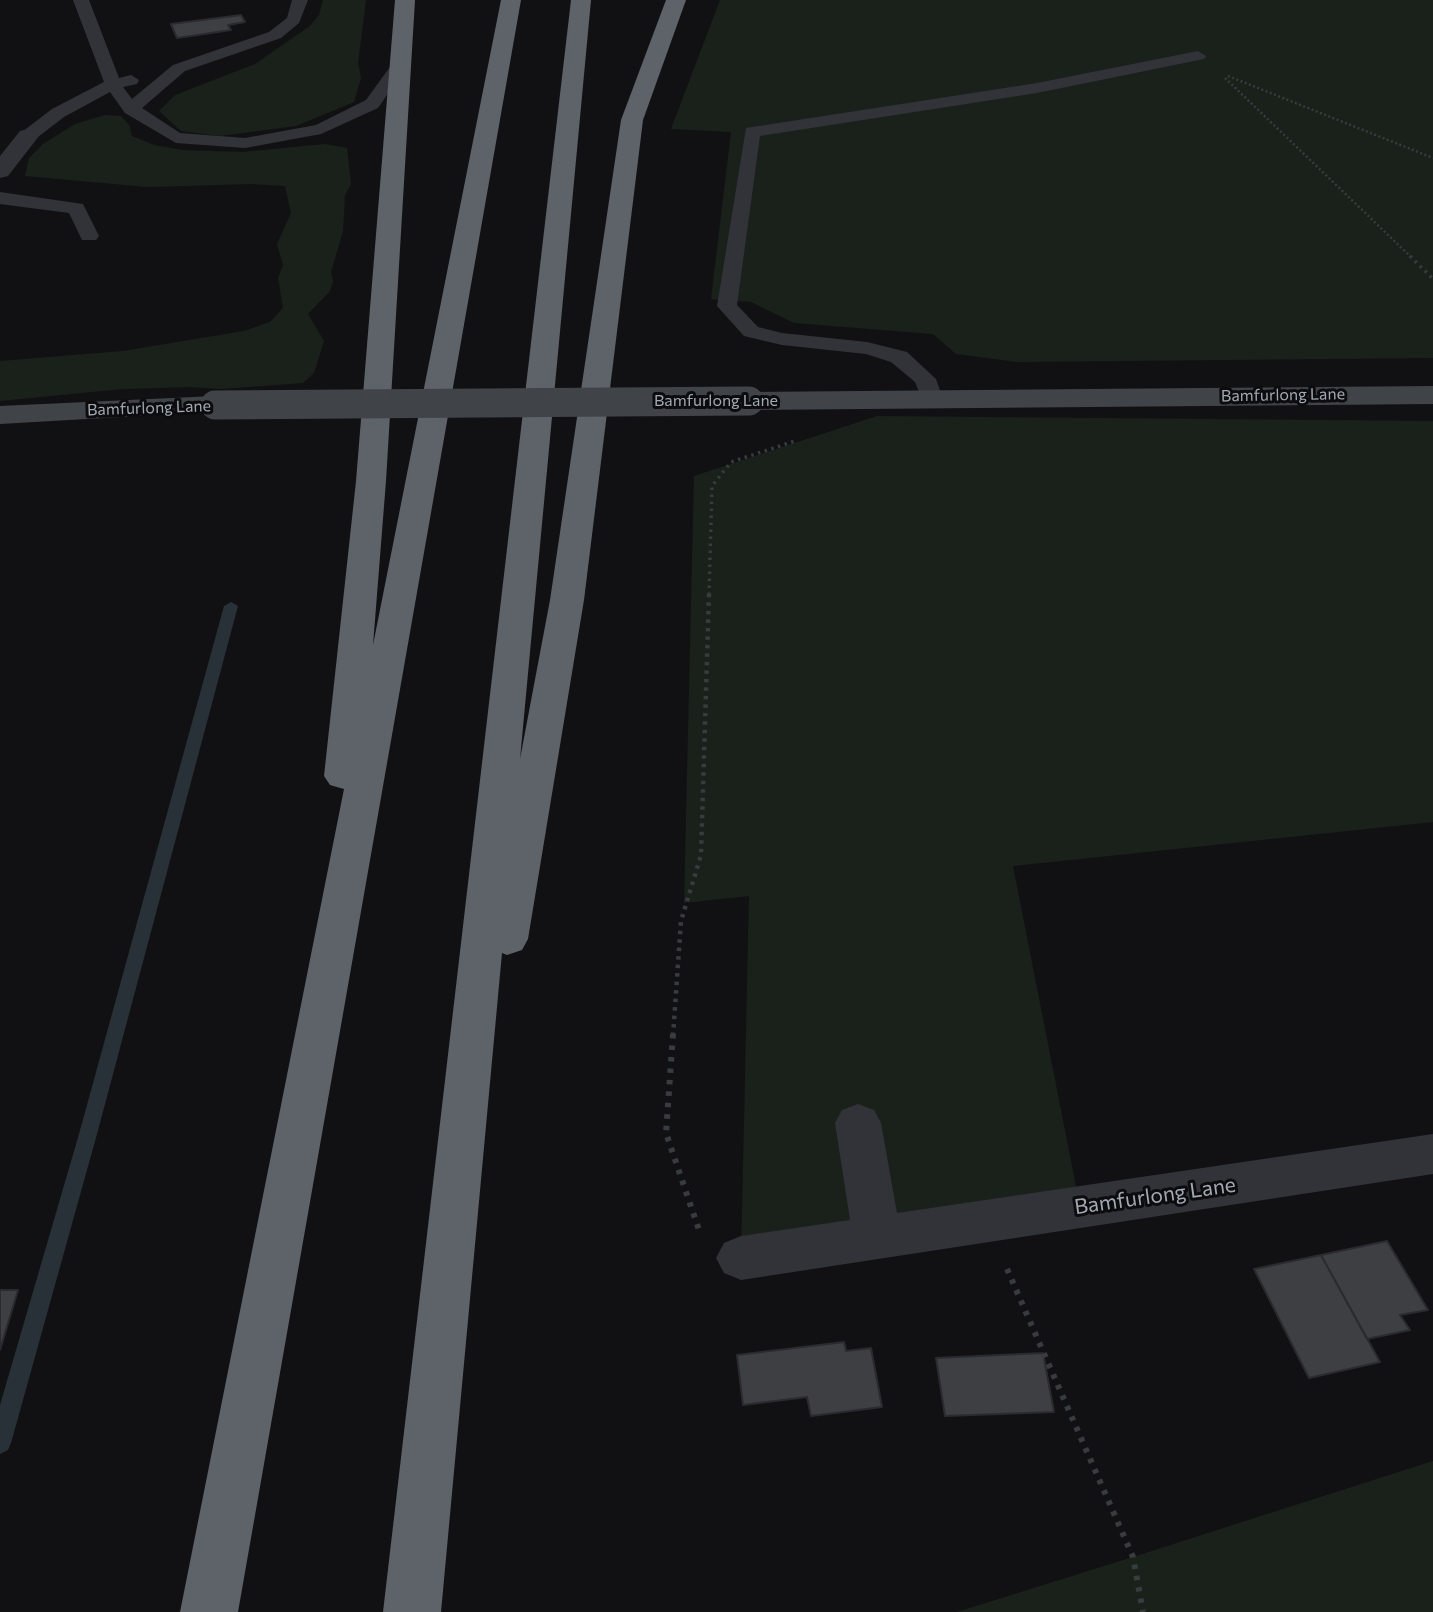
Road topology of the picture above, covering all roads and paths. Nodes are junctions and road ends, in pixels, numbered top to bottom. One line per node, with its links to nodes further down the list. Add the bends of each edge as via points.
1 (80, 0): 10 (lane)
2 (300, 0): 9 (lane, via 294,20 275,35)
3 (405, 0): 8 (highway)
4 (511, 0): 22 (highway)
5 (581, 0): 27 (highway)
6 (676, 0): 27 (highway, via 632,120 567,600)
7 (1198, 56): 19 (lane, via 1037,88 752,132 727,306 751,332 867,348 899,357 925,379)
8 (401, 63): 11 (lane, via 372,104 321,129 245,143 176,138); 22 (highway, via 371,481)
9 (179, 68): 10 (lane); 11 (lane)
10 (113, 84): 11 (lane); 12 (lane, via 58,113)
11 (131, 109)
12 (28, 136): 14 (street)
13 (1433, 158): 17 (path, via 1219,72)
14 (0, 171)
15 (0, 198): 16 (lane, via 76,208)
16 (89, 236)
17 (1433, 279)
18 (1433, 395): 19 (street, Bamfurlong Lane)
19 (932, 399): 20 (street, Bamfurlong Lane, bridge, via 215,405)
20 (0, 415)
21 (804, 438): 28 (path, via 731,462 712,486 701,855 681,921 666,1133 700,1234)
22 (321, 1018): 29 (highway)
23 (858, 1123): 26 (street)
24 (1433, 1154): 25 (street, Bamfurlong Lane)
25 (986, 1222): 26 (street, Bamfurlong Lane); 31 (path, via 1133,1557)
26 (877, 1238): 28 (street, Bamfurlong Lane)
27 (451, 1255): 30 (highway)
28 (741, 1258)
29 (209, 1612)
30 (412, 1612)
31 (1143, 1612)

